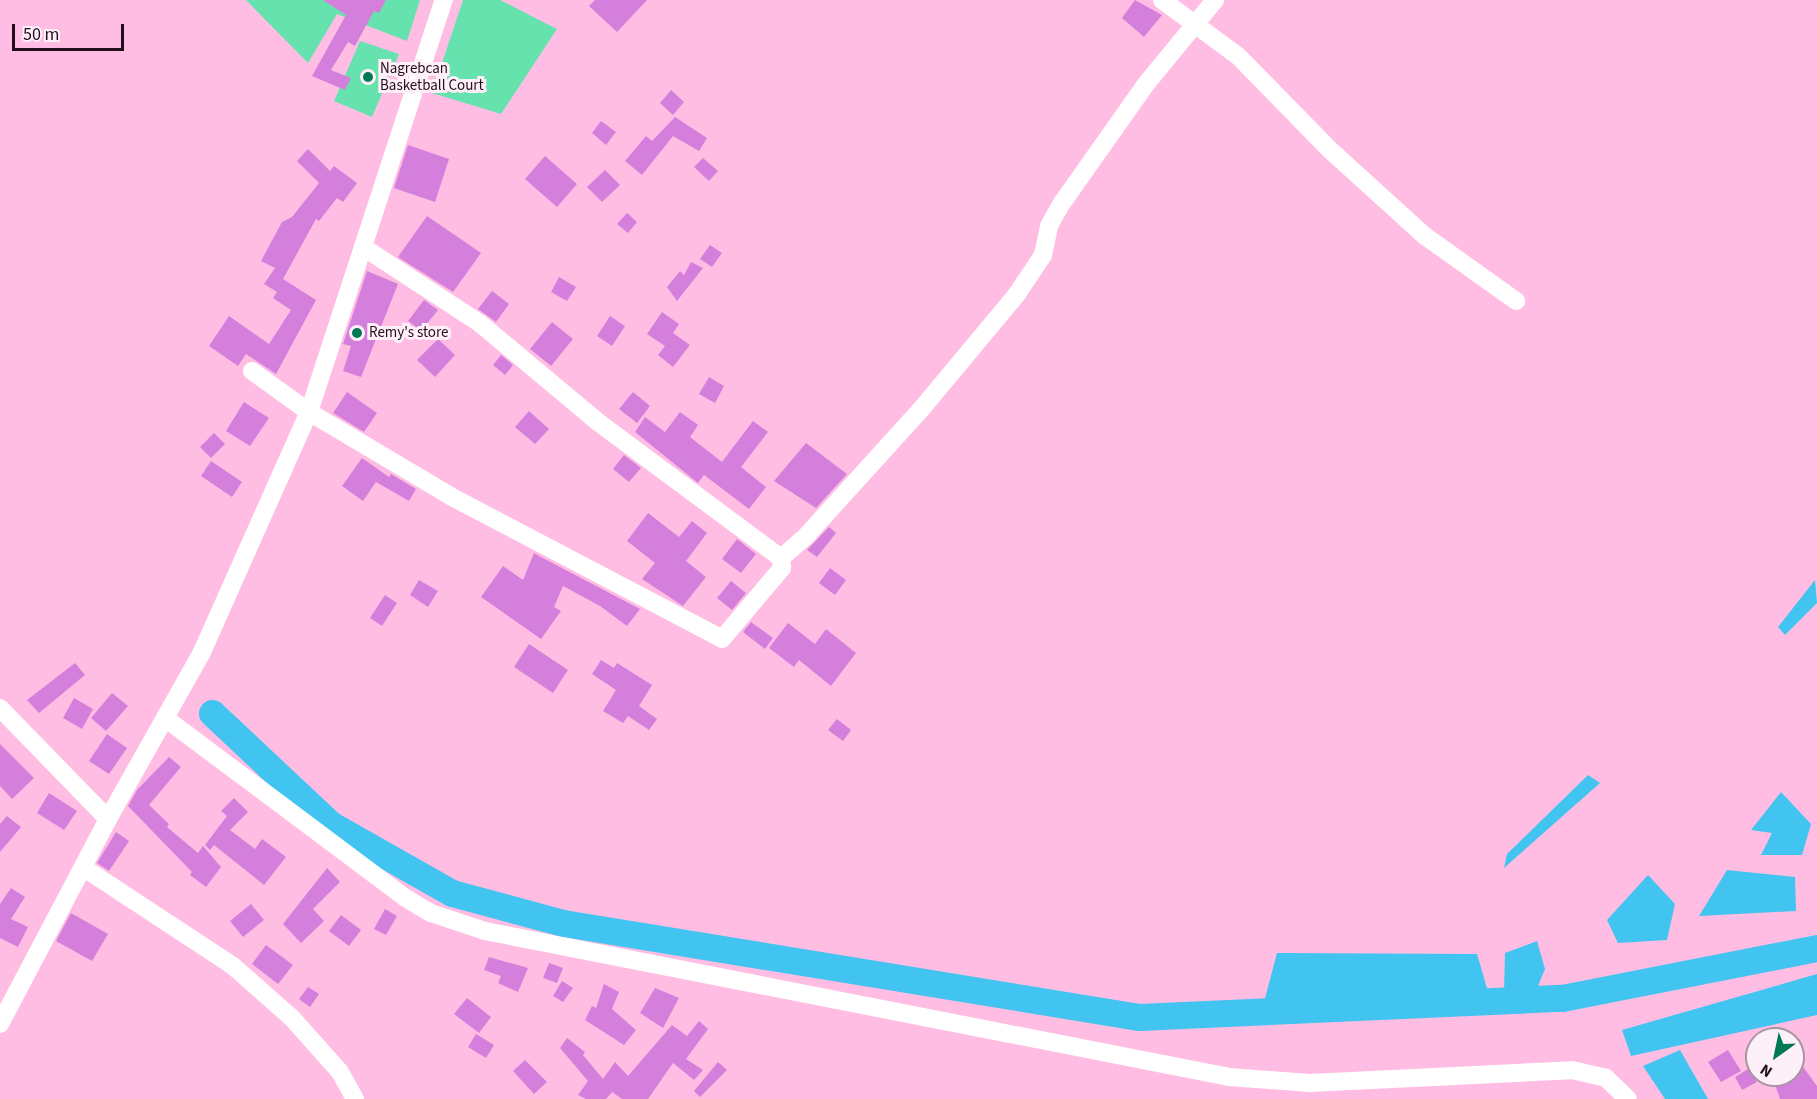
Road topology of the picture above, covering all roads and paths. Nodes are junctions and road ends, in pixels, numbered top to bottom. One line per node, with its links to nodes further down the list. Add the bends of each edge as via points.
1 (444, 0): 5 (street)
2 (1162, 0): 4 (street)
3 (1215, 0): 4 (street)
4 (1195, 24): 6 (street, via 1238,56 1329,148 1425,236); 9 (street, via 1146,84 1062,203 1049,226 1042,255 1017,294 923,407 807,535)
5 (363, 247): 8 (street); 9 (street, via 481,324 598,422)
6 (1516, 301)
7 (252, 371): 8 (street)
8 (309, 412): 9 (street, via 452,496 718,639 782,568); 11 (street, via 202,652)
9 (781, 558)
10 (0, 708): 12 (street)
11 (165, 718): 12 (street); 16 (street, via 404,897 431,913 485,931 1229,1077 1310,1083 1572,1070 1606,1078)
12 (108, 819): 13 (street)
13 (84, 868): 14 (street); 15 (street, via 233,966 292,1018 340,1072)
14 (0, 1024)
15 (355, 1099)
16 (1628, 1099)

